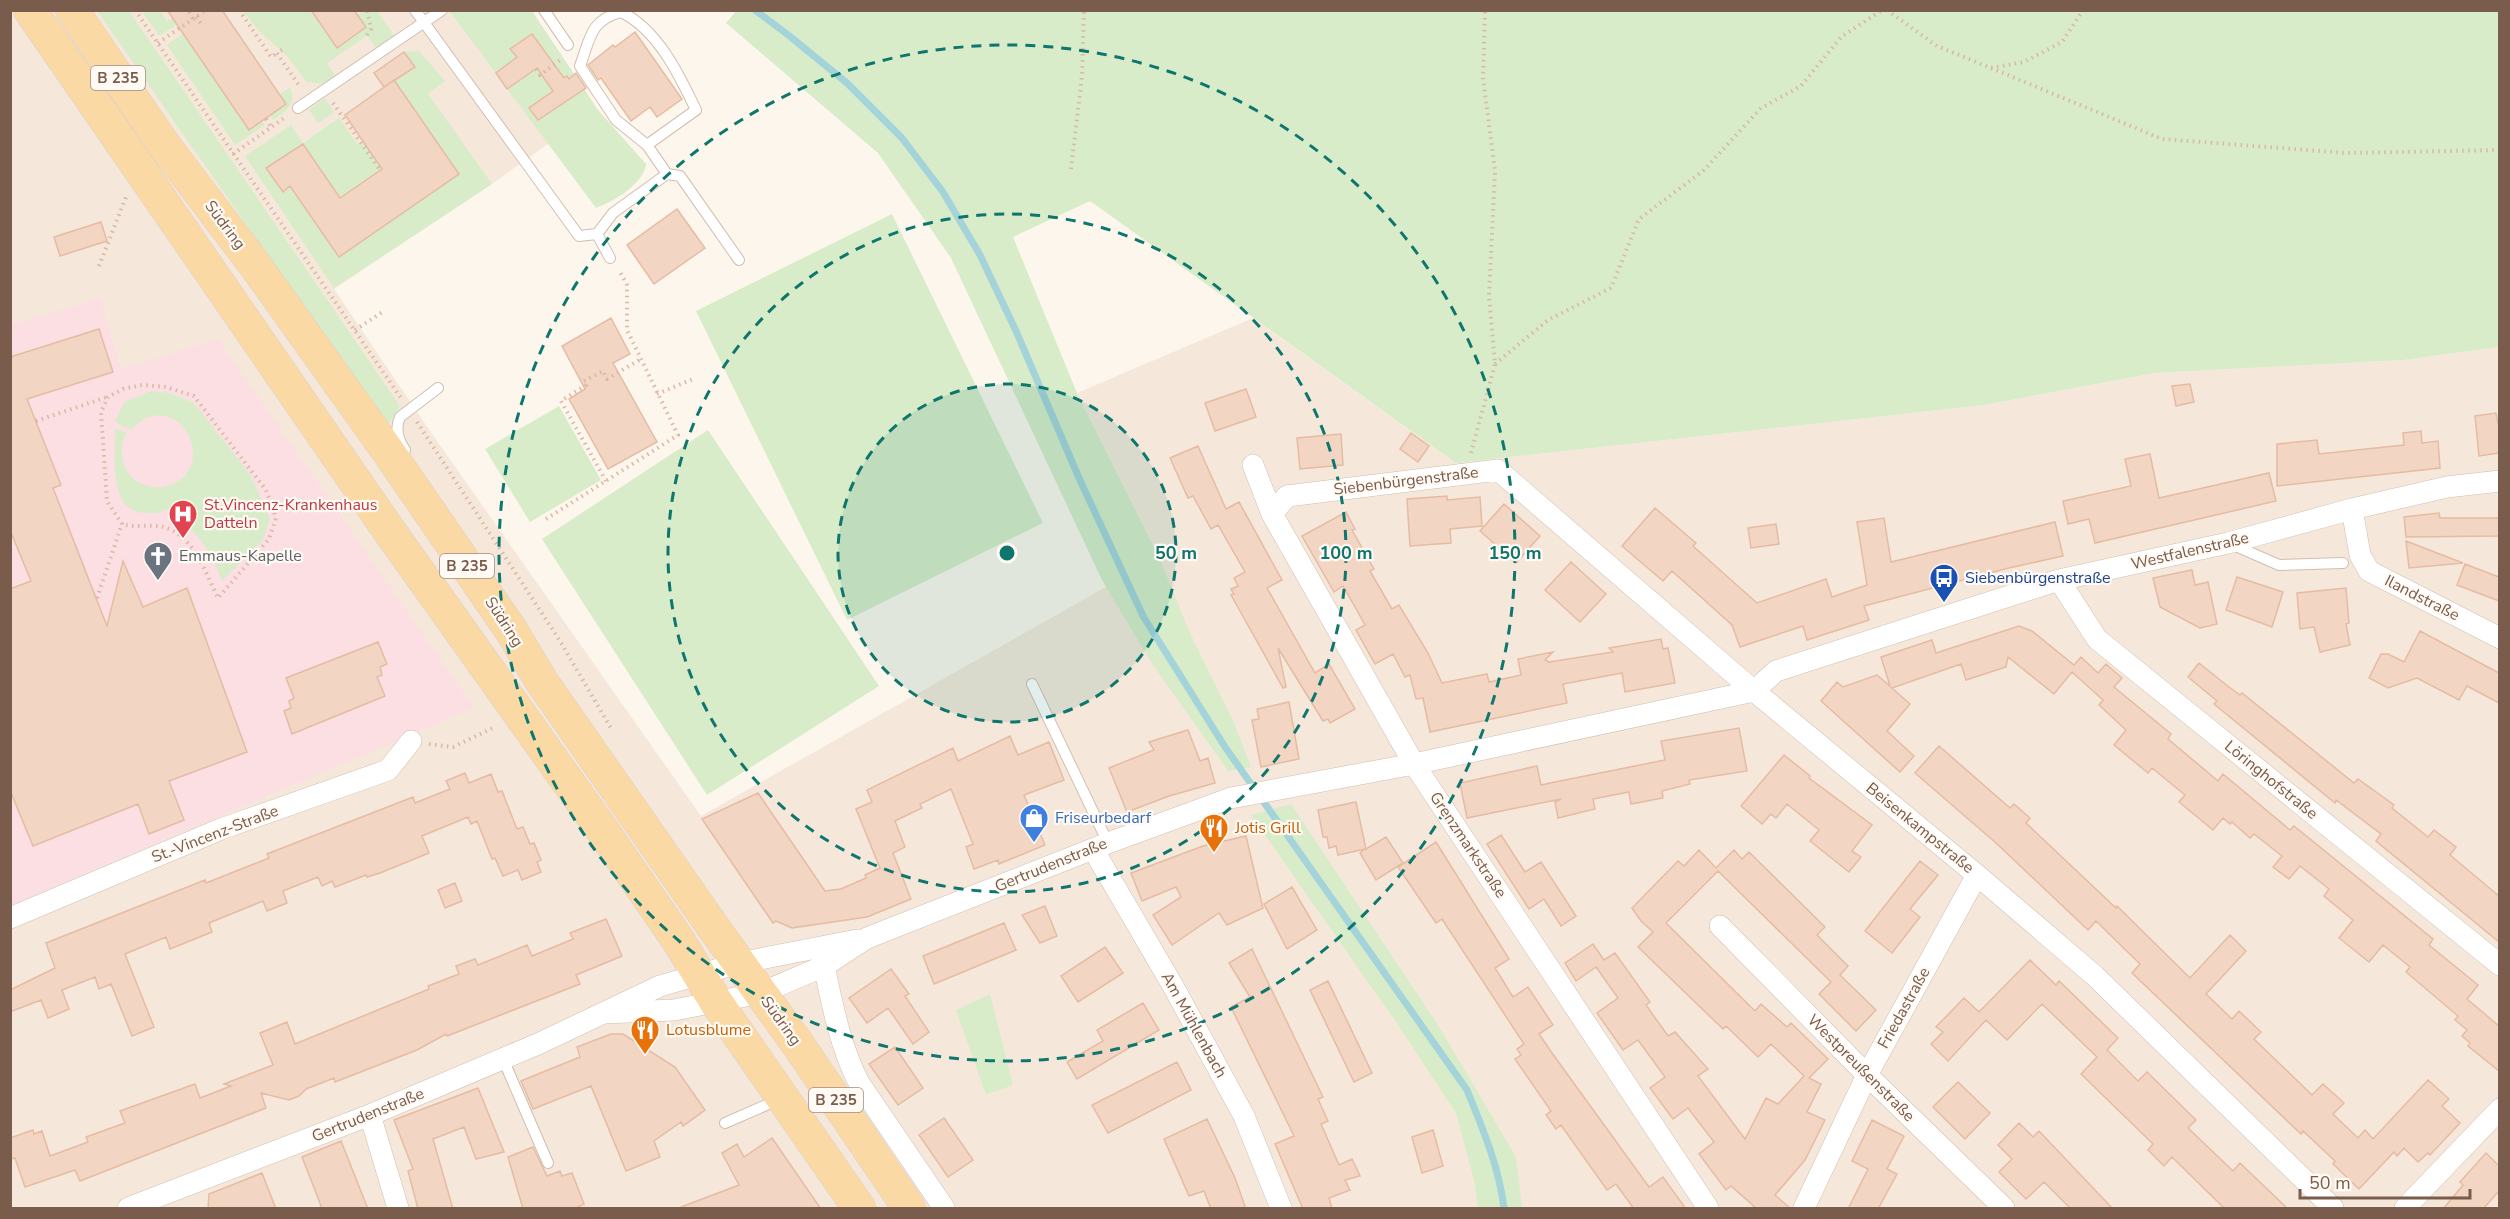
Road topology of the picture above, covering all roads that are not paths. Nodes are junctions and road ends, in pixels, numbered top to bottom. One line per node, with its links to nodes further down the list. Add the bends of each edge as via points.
1 (30, 10): 38 (main road, B 235, via 388,529 652,901)
2 (72, 10): 24 (main road, Südring / B 235)
3 (415, 10): 6 (lane)
4 (442, 10): 6 (lane)
5 (544, 10): 7 (lane)
6 (424, 23): 8 (lane); 11 (lane, via 579,236)
7 (568, 45)
8 (298, 108)
9 (647, 145): 9 (lane, via 616,120 580,66 593,29 604,16 621,12 642,24 671,63 696,110); 10 (lane)
10 (667, 174): 11 (lane, via 613,213); 13 (lane, via 680,176)
11 (597, 234): 12 (lane)
12 (609, 258)
13 (739, 260)
14 (438, 388): 15 (lane, via 400,417 400,444)
15 (410, 458)
16 (1253, 465): 19 (street, Grenzmarkstraße)
17 (2499, 481): 18 (street, Westfalenstraße, via 2447,488)
18 (2352, 510): 20 (street, Westfalenstraße); 25 (street, Ilandstraße, via 2360,555 2369,571)
19 (1272, 514): 27 (street, Siebenbürgenstraße, via 1287,496 1498,470); 29 (street, Grenzmarkstraße)
20 (2228, 543): 21 (lane, via 2279,565); 23 (street, Westfalenstraße)
21 (2343, 563)
22 (487, 574): 24 (lane)
23 (2059, 580): 27 (street, Westfalenstraße, via 1776,671); 36 (street, Löringhofstraße, via 2097,639)
24 (511, 630): 35 (main road, Südring / B 235, via 549,692)
25 (2499, 638)
26 (1032, 684): 30 (lane)
27 (1754, 692): 29 (street); 31 (street, Beisenkampstraße)
28 (411, 741): 32 (street, St.-Vincenz-Straße, via 388,770 221,829)
29 (1414, 764): 30 (street, Gertrudenstraße, via 1231,798); 55 (street, Grenzmarkstraße)
30 (1100, 846): 34 (street, Gertrudenstraße); 54 (street, Am Mühlenbach, via 1244,1116)
31 (1977, 875): 43 (street, Friedastraße); 58 (street, Beisenkampstraße, via 2095,976)
32 (10, 918)
33 (1720, 926): 43 (street, Westpreußenstraße)
34 (867, 939): 35 (street, Gertrudenstraße); 37 (street, Gertrudenstraße)
35 (739, 963): 38 (street, Gertrudenstraße); 39 (main road, Südring / B 235)
36 (2499, 965)
37 (824, 966): 39 (street, Gertrudenstraße); 53 (street, via 850,1067)
38 (699, 974): 40 (main road, B 235); 41 (street, Gertrudenstraße, via 660,986)
39 (761, 993): 40 (street, Gertrudenstraße); 52 (main road, Südring / B 235)
40 (716, 1002): 41 (street, Gertrudenstraße, via 674,1010); 44 (main road, B 235)
41 (605, 1013): 42 (street, Gertrudenstraße)
42 (503, 1059): 46 (street, Gertrudenstraße); 48 (lane)
43 (1867, 1076): 56 (street, Friedastraße); 57 (street, Westpreußenstraße)
44 (783, 1098): 47 (lane); 51 (main road, B 235)
45 (2499, 1108): 59 (street)
46 (370, 1115): 49 (street, Gertrudenstraße); 50 (street)
47 (725, 1123)
48 (548, 1163)
49 (128, 1209)
50 (398, 1209)
51 (859, 1209)
52 (909, 1209)
53 (944, 1209)
54 (1281, 1209)
55 (1708, 1209)
56 (1804, 1209)
57 (2004, 1209)
58 (2333, 1209)
59 (2405, 1209)

